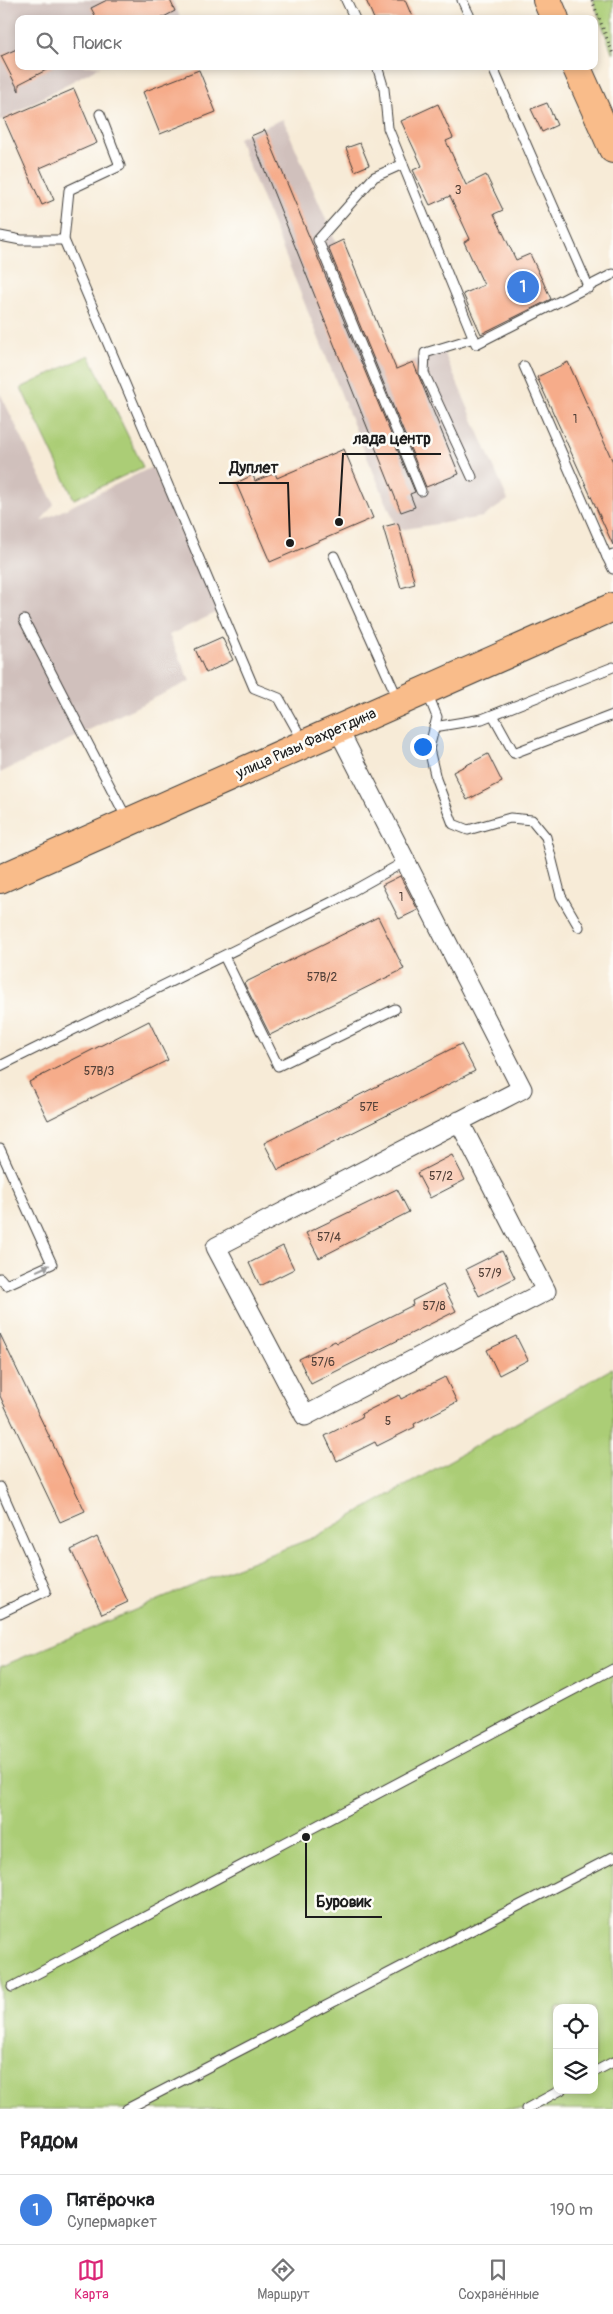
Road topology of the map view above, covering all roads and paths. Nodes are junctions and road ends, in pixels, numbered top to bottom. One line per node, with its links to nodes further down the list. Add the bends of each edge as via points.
1 (346, 0): 5 (lane)
2 (462, 0): 6 (lane)
3 (547, 0): 7 (main road)
4 (592, 0): 8 (path)
5 (353, 15)
6 (469, 15)
7 (553, 15)
8 (598, 15)
9 (598, 15): 10 (path)
10 (613, 54)
11 (377, 70): 16 (lane, via 384,88 388,128)
12 (494, 70): 20 (lane)
13 (578, 70): 15 (main road)
14 (100, 114): 18 (lane, via 120,166 69,190)
15 (613, 149)
16 (403, 164): 21 (lane); 24 (lane, via 374,177 318,240)
17 (0, 236): 18 (lane, via 21,240)
18 (64, 240): 37 (lane, via 254,688 279,698)
19 (613, 274): 20 (lane)
20 (589, 288): 21 (lane, via 476,344)
21 (474, 338): 23 (lane, via 425,353 424,373)
22 (524, 366): 26 (lane)
23 (472, 477)
24 (421, 491)
25 (334, 556): 32 (lane)
26 (610, 556): 27 (lane)
27 (613, 570)
28 (613, 606): 31 (main road, улица Ризы Фахретдина)
29 (24, 620): 38 (lane)
30 (613, 667): 33 (lane)
31 (426, 689): 32 (main road, улица Ризы Фахретдина); 35 (lane, via 437,717)
32 (400, 701): 36 (main road, улица Ризы Фахретдина)
33 (493, 715): 34 (lane, via 514,753); 35 (lane)
34 (613, 715)
35 (434, 728): 41 (lane, via 429,749 453,824 468,830 510,818 532,820 546,837 561,896)
36 (338, 729): 37 (main road, улица Ризы Фахретдина); 39 (street)
37 (304, 744): 38 (main road, улица Ризы Фахретдина)
38 (128, 822): 40 (main road, улица Ризы Фахретдина)
39 (406, 861): 42 (lane); 45 (street, via 522,1089)
40 (0, 879)
41 (579, 927)
42 (224, 956): 43 (lane, via 278,1066); 44 (lane)
43 (395, 1009)
44 (0, 1066)
45 (459, 1121): 45 (street, via 546,1291 305,1416 216,1247)
46 (0, 1149): 47 (lane, one-way to 46, via 6,1284 52,1264)
47 (0, 1278)
48 (0, 1487): 49 (lane, via 46,1591)
49 (0, 1613)
50 (613, 1669): 52 (lane)
51 (613, 1857): 56 (lane)
52 (12, 1987)
53 (613, 2062): 54 (lane)
54 (598, 2070)
55 (554, 2094): 57 (lane)
56 (127, 2109)
57 (526, 2109)

